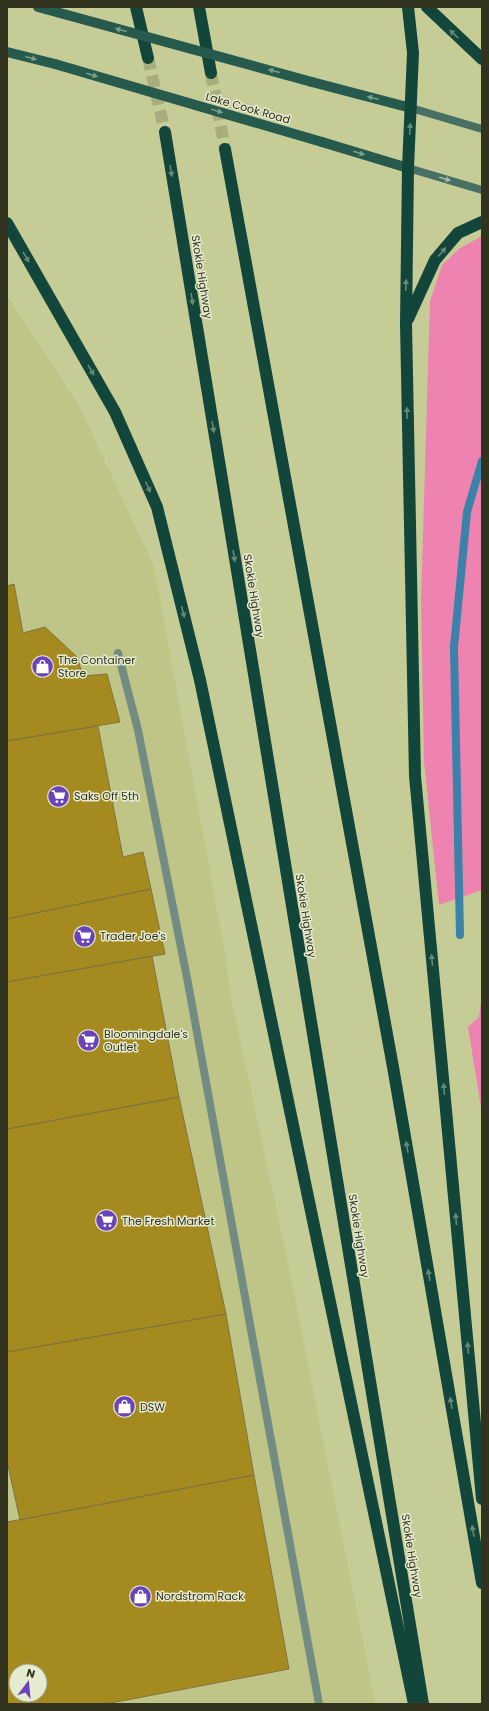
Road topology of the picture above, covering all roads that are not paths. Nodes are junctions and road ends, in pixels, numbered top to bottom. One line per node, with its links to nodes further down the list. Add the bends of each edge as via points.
1 (38, 7): 10 (main road, one-way to 1, bridge)
2 (136, 7): 7 (highway)
3 (199, 7): 9 (highway)
4 (408, 7): 10 (highway, via 413,53)
5 (427, 7): 8 (highway, one-way to 5)
6 (7, 52): 14 (main road, Lake Cook Road, one-way to 14, bridge)
7 (148, 58)
8 (482, 59)
9 (211, 73)
10 (411, 108): 11 (main road); 14 (highway, one-way to 10)
11 (482, 129)
12 (165, 132): 24 (highway, Skokie Highway, one-way to 24)
13 (225, 149): 21 (highway, one-way to 13, via 393,1067)
14 (408, 168): 15 (main road, Lake Cook Road, one-way to 15); 18 (highway, one-way to 14)
15 (482, 190)
16 (482, 222): 18 (highway, one-way to 16, via 435,260 458,233)
17 (7, 223): 23 (highway, one-way to 23, via 115,412 157,507 200,680)
18 (406, 324): 20 (highway, one-way to 18, via 415,776)
19 (118, 653): 22 (lane, via 138,730 183,960)
20 (482, 1499)
21 (482, 1583)
22 (319, 1704)
23 (414, 1704)
24 (423, 1704)

